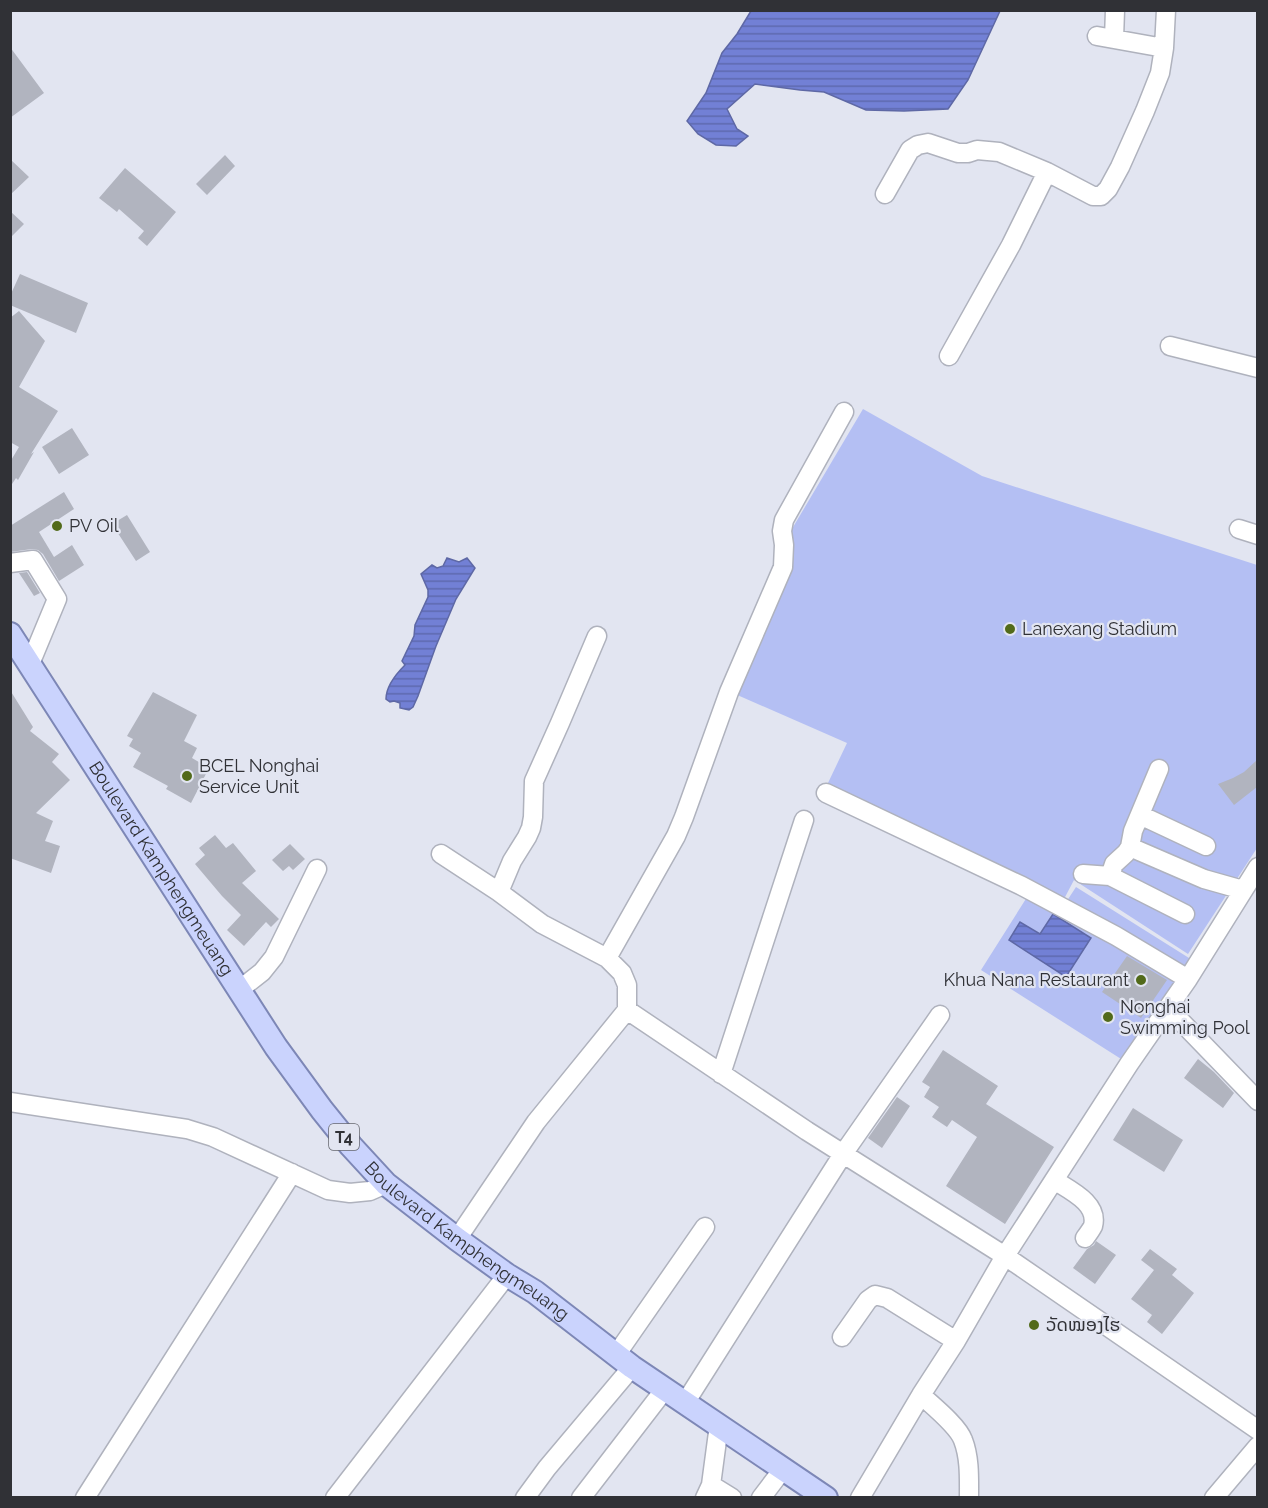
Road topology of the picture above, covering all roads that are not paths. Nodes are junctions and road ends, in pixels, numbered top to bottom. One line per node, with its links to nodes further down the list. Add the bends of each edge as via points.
1 (1115, 10): 3 (street, via 1105,37)
2 (1166, 10): 3 (street)
3 (1164, 48): 4 (street, via 1160,74 1108,189 1101,196 1093,196)
4 (1047, 172): 5 (street, via 999,152 958,153 928,143 910,150); 7 (street)
5 (885, 194)
6 (1170, 346): 8 (street)
7 (949, 356)
8 (1257, 368)
9 (844, 412): 30 (street, via 784,520 783,567 729,692 676,836)
10 (1239, 529): 11 (street)
11 (1257, 535)
12 (10, 563): 15 (street, via 33,560 57,599)
13 (10, 634): 15 (main road, Boulevard Kamphengmeuang / T4)
14 (597, 636): 28 (street, via 534,781 531,828)
15 (30, 664): 32 (main road, Boulevard Kamphengmeuang / T4)
16 (1159, 769): 18 (street)
17 (826, 793): 31 (street, via 1022,886)
18 (1140, 815): 20 (street); 21 (street)
19 (804, 820): 36 (street)
20 (1206, 846)
21 (1130, 847): 26 (street, via 1114,864); 27 (street, via 1204,879)
22 (441, 854): 28 (street)
23 (1257, 867): 27 (street)
24 (316, 869): 32 (street, via 274,957)
25 (1083, 874): 26 (street)
26 (1110, 876): 29 (street)
27 (1243, 890): 31 (street)
28 (499, 892): 30 (street, via 542,924)
29 (1185, 914)
30 (607, 958): 34 (street, via 622,973 627,985)
31 (1188, 979): 33 (street)
32 (239, 990): 42 (main road, Boulevard Kamphengmeuang / T4, via 322,1110)
33 (1168, 1008): 37 (street); 41 (street)
34 (627, 1010): 36 (street); 45 (street, via 536,1122)
35 (940, 1015): 39 (street)
36 (721, 1074): 39 (street)
37 (1257, 1101)
38 (10, 1102): 40 (street, via 187,1130 213,1137)
39 (843, 1154): 46 (street); 53 (street)
40 (292, 1173): 42 (street, via 328,1190 350,1193); 59 (street)
41 (1054, 1180): 44 (street, via 1082,1197 1090,1209 1092,1227); 46 (street)
42 (386, 1184): 45 (main road, Boulevard Kamphengmeuang / T4)
43 (705, 1227): 50 (street)
44 (1085, 1238)
45 (458, 1239): 47 (main road, Boulevard Kamphengmeuang / T4)
46 (1005, 1256): 49 (street); 55 (street)
47 (507, 1275): 50 (main road, Boulevard Kamphengmeuang / T4); 60 (street)
48 (842, 1337): 49 (street, via 875,1295 887,1298)
49 (956, 1341): 52 (street)
50 (624, 1361): 51 (main road, Boulevard Kamphengmeuang / T4); 61 (street)
51 (664, 1389): 53 (main road, Boulevard Kamphengmeuang / T4); 62 (street)
52 (921, 1395): 66 (street); 67 (street, via 963,1439)
53 (685, 1402): 54 (main road, Boulevard Kamphengmeuang / T4)
54 (719, 1425): 57 (main road, Boulevard Kamphengmeuang / T4); 58 (street)
55 (1257, 1430)
56 (1257, 1446): 68 (street)
57 (783, 1469): 64 (street); 65 (main road, Boulevard Kamphengmeuang / T4)
58 (708, 1491): 63 (street)
59 (85, 1497)
60 (335, 1497)
61 (525, 1497)
62 (581, 1497)
63 (732, 1497)
64 (761, 1497)
65 (826, 1497)
66 (860, 1497)
67 (969, 1497)
68 (1214, 1497)

